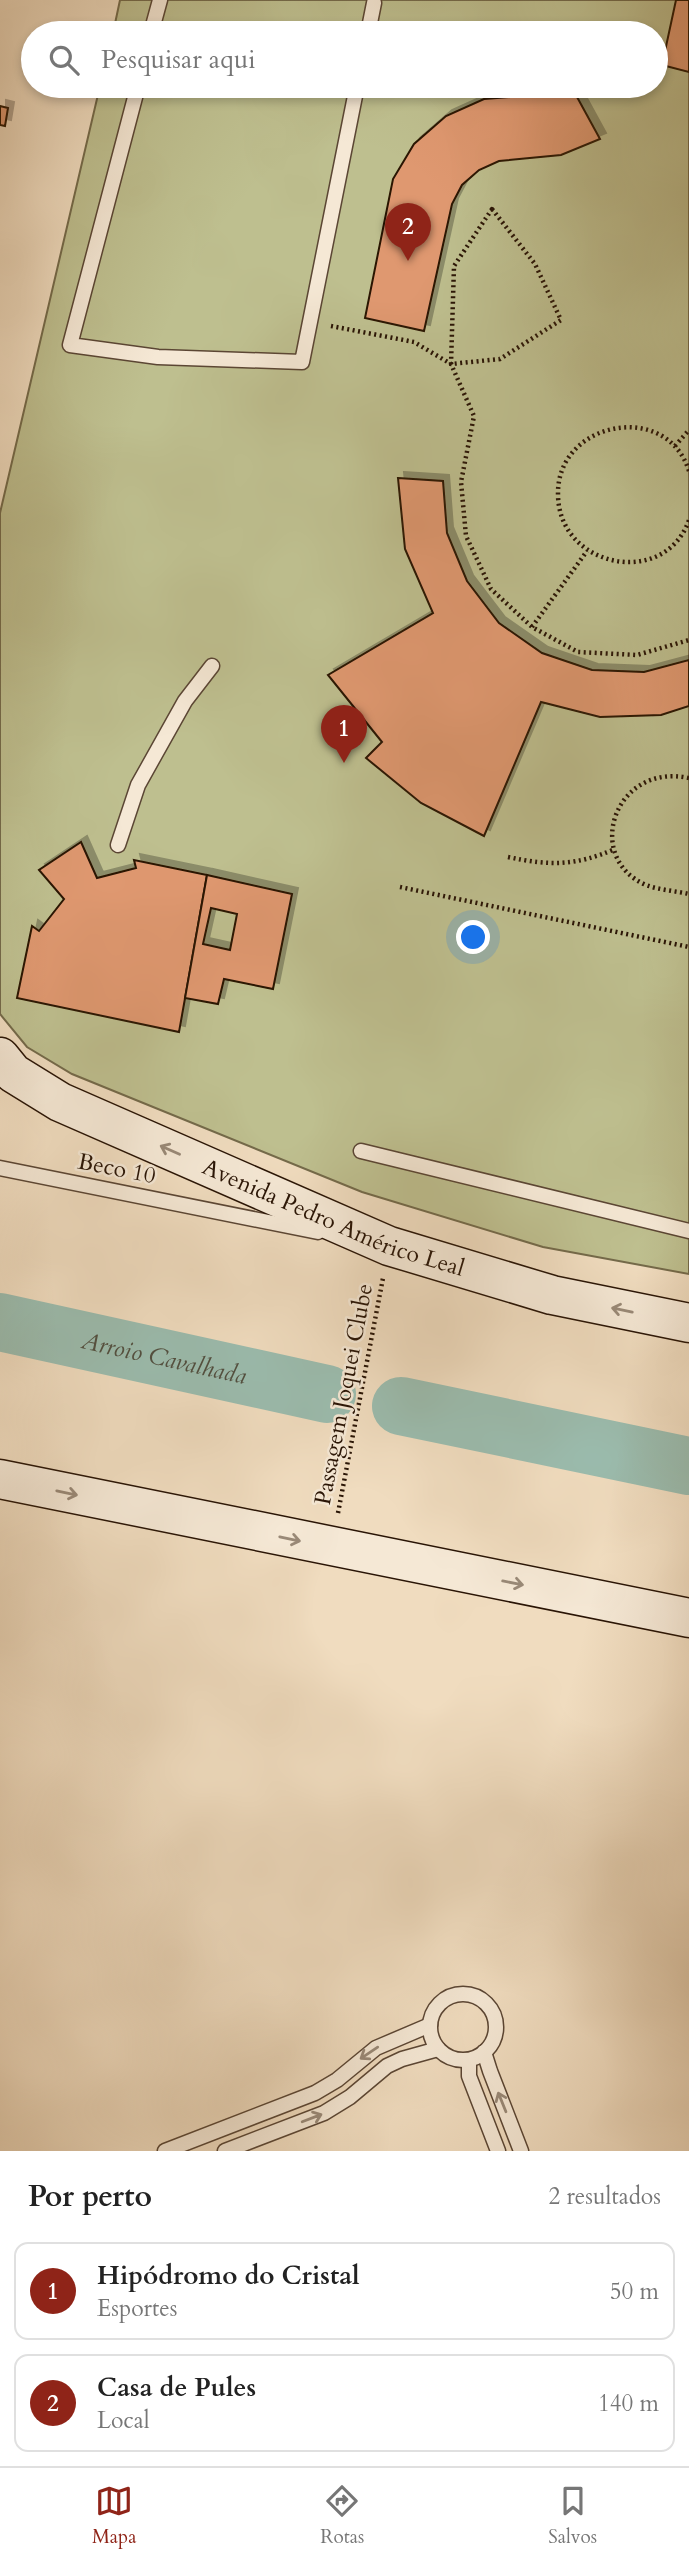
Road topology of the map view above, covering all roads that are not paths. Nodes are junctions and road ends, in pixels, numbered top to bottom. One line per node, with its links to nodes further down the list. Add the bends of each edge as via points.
1 (160, 0): 3 (lane)
2 (374, 3): 4 (lane)
3 (154, 21)
4 (370, 21)
5 (135, 98): 6 (lane, via 70,345 158,357 302,362)
6 (355, 98)
7 (212, 666): 8 (lane, via 185,701 138,785)
8 (118, 845)
9 (0, 1057): 13 (main road, Avenida Pedro Américo Leal, one-way to 9, via 60,1102 13,1073)
10 (361, 1151): 12 (lane)
11 (0, 1168): 13 (lane, Beco 10)
12 (689, 1231)
13 (389, 1246): 14 (main road, Avenida Pedro Américo Leal, one-way to 13, via 552,1296)
14 (689, 1323)
15 (0, 1479): 16 (main road, one-way to 16)
16 (689, 1618)
17 (430, 2025): 18 (lane); 19 (lane, via 436,2009 449,1998 466,1995 482,2000 496,2022 494,2039); 21 (lane, one-way to 21, via 376,2048 315,2093)
18 (438, 2049): 20 (lane, via 452,2059); 22 (lane, one-way to 18, via 324,2113 387,2066)
19 (485, 2052): 20 (lane); 24 (lane, one-way to 19)
20 (469, 2060): 23 (lane, via 469,2076)
21 (165, 2151)
22 (225, 2151)
23 (498, 2151)
24 (522, 2151)

